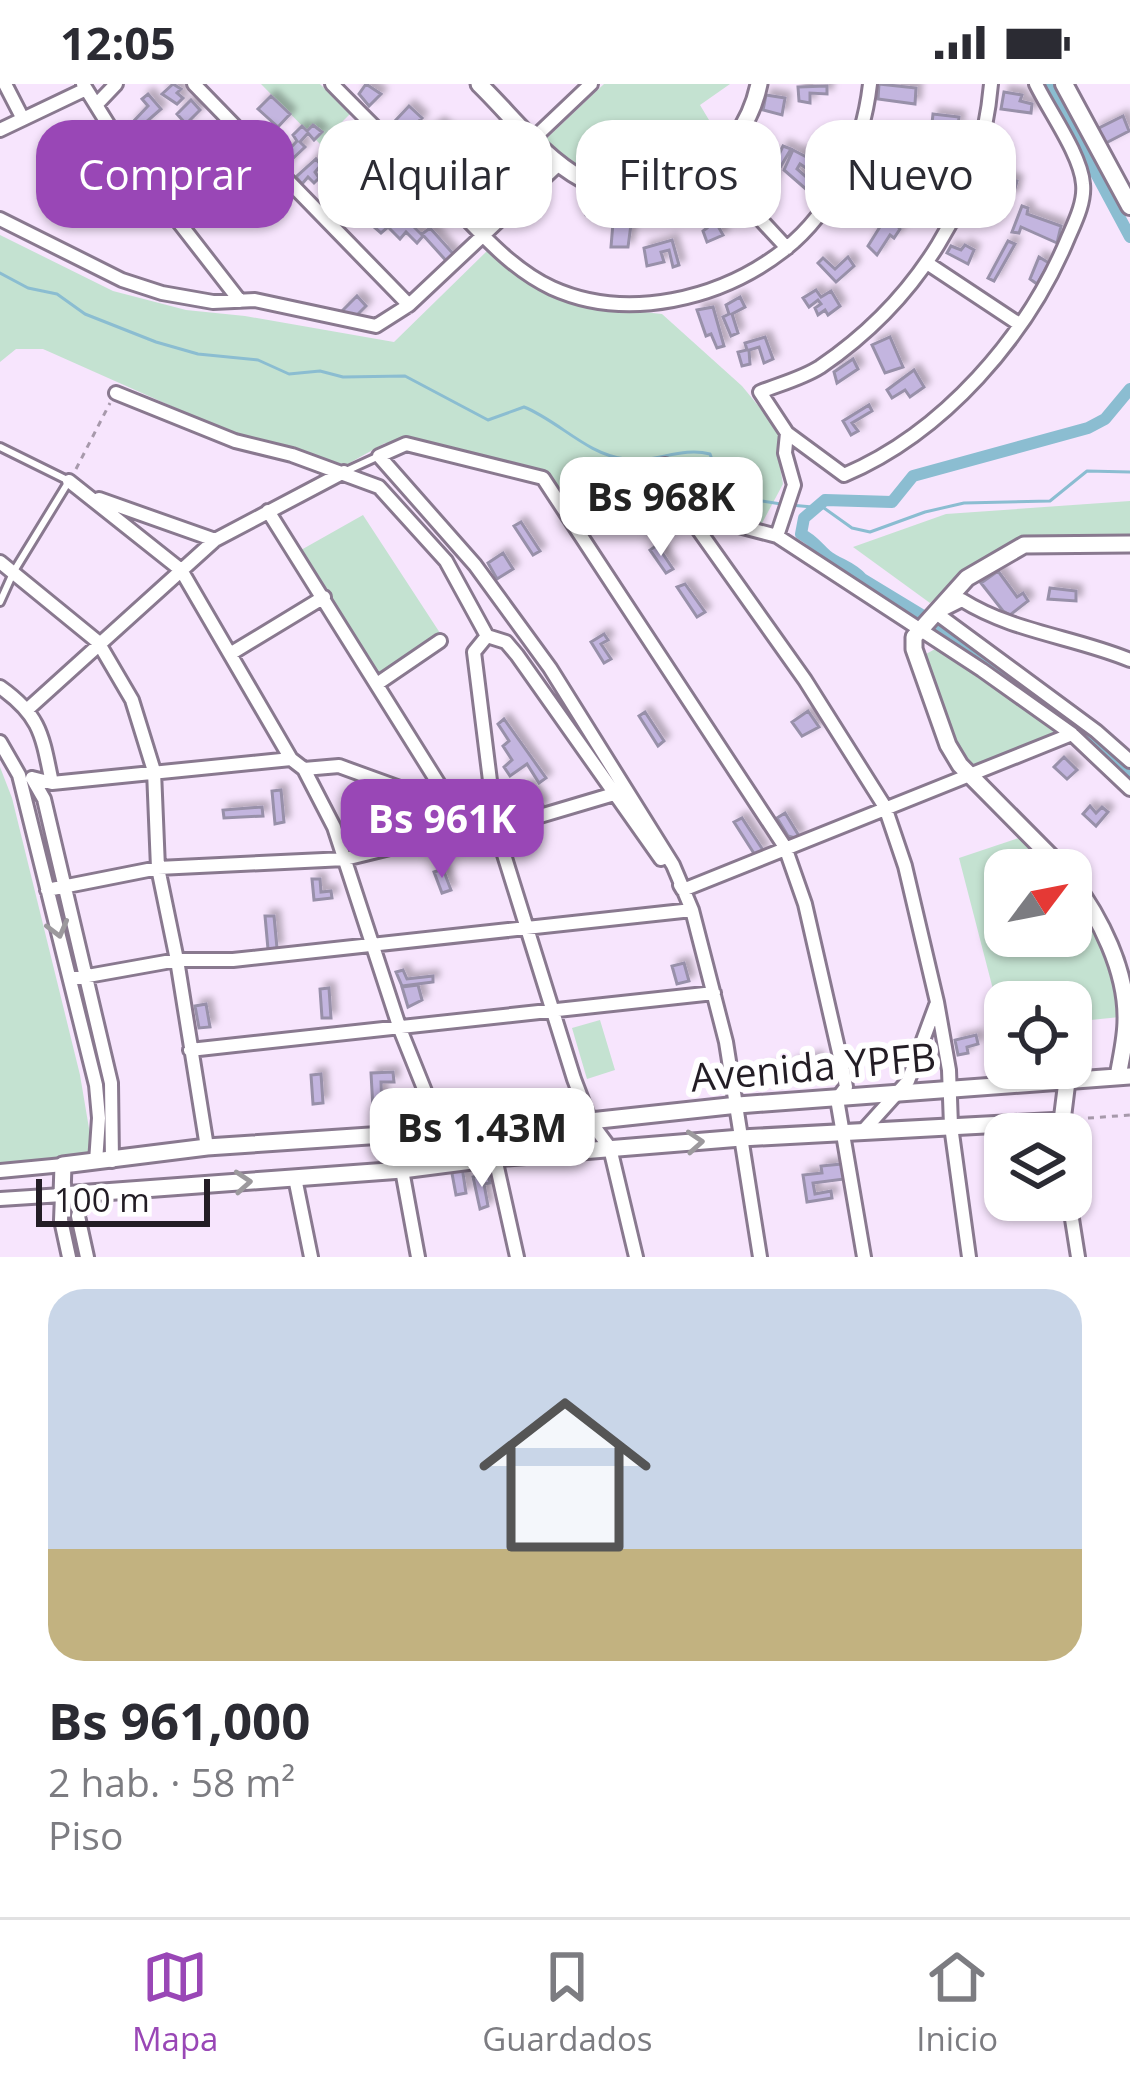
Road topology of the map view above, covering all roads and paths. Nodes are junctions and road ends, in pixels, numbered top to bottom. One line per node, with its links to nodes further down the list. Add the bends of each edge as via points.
1 (4, 84): 16 (street)
2 (116, 84): 15 (street)
3 (194, 84): 36 (street)
4 (332, 84): 14 (street)
5 (356, 84): 14 (street)
6 (479, 84): 17 (street)
7 (591, 84): 21 (street)
8 (759, 84): 18 (street)
9 (870, 84): 19 (street)
10 (992, 84): 20 (street)
11 (1036, 84): 37 (street, via 1084,182 1060,258)
12 (1064, 84): 26 (main road)
13 (85, 86): 15 (street); 16 (street)
14 (345, 98): 32 (street)
15 (96, 105): 35 (street)
16 (23, 118): 22 (street)
17 (516, 120)
18 (748, 120)
19 (863, 120)
20 (986, 120)
21 (552, 121)
22 (0, 130)
23 (552, 155): 24 (street)
24 (560, 163): 25 (street); 32 (street)
25 (576, 174)
26 (1125, 184): 27 (main road)
27 (1130, 206)
28 (0, 219): 35 (street, via 122,280)
29 (769, 228): 33 (street)
30 (805, 228): 33 (street)
31 (948, 228): 34 (street)
32 (483, 235): 33 (street, via 551,287 609,304 691,296); 36 (street)
33 (788, 248)
34 (927, 263): 37 (street); 39 (street, via 818,368 760,392)
35 (240, 301): 36 (street, via 376,326)
36 (409, 305)
37 (1018, 324): 39 (street, via 962,394 864,468 844,475)
38 (116, 393): 42 (street, via 236,441); 44 (path)
39 (787, 433): 48 (street, via 794,484)
40 (0, 447): 44 (lane)
41 (379, 456): 42 (lane); 47 (street, via 406,444 543,478); 85 (street, via 475,565 550,668)
42 (344, 472): 46 (street); 57 (street, via 379,487 446,561)
43 (663, 479): 47 (path); 48 (street, via 655,467 680,470 736,525); 76 (street)
44 (69, 481): 45 (street); 53 (lane)
45 (86, 494): 49 (street); 52 (street)
46 (268, 511): 49 (street); 54 (street)
47 (575, 526): 79 (street)
48 (777, 536): 56 (street)
49 (215, 540): 52 (street)
50 (1130, 544): 56 (street, via 1024,545 967,578)
51 (0, 562): 53 (street)
52 (182, 570): 59 (street); 60 (street)
53 (14, 571): 55 (lane); 59 (street)
54 (324, 597): 60 (street); 62 (street)
55 (0, 602)
56 (928, 621): 61 (street, via 962,600); 65 (street); 68 (street); 72 (street, via 914,649)
57 (487, 636): 75 (street, via 517,655); 78 (street, via 474,666)
58 (440, 641): 62 (street)
59 (98, 642): 64 (street); 70 (street, via 132,700)
60 (230, 654): 67 (street)
61 (1130, 660)
62 (377, 684): 77 (street)
63 (0, 686): 64 (street)
64 (29, 708): 73 (street)
65 (1072, 734): 72 (street); 74 (street)
66 (0, 742): 71 (street)
67 (291, 759): 69 (street); 70 (street)
68 (1130, 760)
69 (304, 769): 77 (street, via 340,766); 81 (street)
70 (154, 771): 73 (street); 82 (street)
71 (26, 776): 73 (street); 83 (street, via 44,799); 84 (street)
72 (967, 776): 76 (street); 80 (street)
73 (52, 783)
74 (1130, 789)
75 (614, 794): 78 (street); 85 (street)
76 (884, 807): 79 (street); 93 (street)
77 (456, 811): 78 (street)
78 (496, 830): 81 (street); 88 (street)
79 (785, 847): 85 (street); 102 (street, via 843,1070 846,1087)
80 (1042, 849)
81 (345, 859): 82 (street); 89 (street)
82 (158, 868): 83 (street); 90 (street)
83 (64, 887): 84 (street); 91 (street)
84 (47, 890): 91 (street, one-way to 91)
85 (683, 890): 86 (street)
86 (692, 910): 88 (street); 92 (street)
87 (1092, 910): 97 (street, via 1125,998)
88 (524, 927): 89 (street); 94 (street)
89 (371, 943): 90 (street); 95 (street)
90 (178, 960): 91 (street); 96 (street)
91 (78, 978): 116 (street, via 111,1083)
92 (714, 994): 94 (street); 103 (street)
93 (937, 1002): 100 (street); 101 (street)
94 (552, 1012): 95 (street); 105 (street)
95 (400, 1029): 96 (street); 109 (street)
96 (190, 1050): 113 (street)
97 (1124, 1076): 98 (street, Avenida YPFB)
98 (1092, 1079)
99 (984, 1087): 100 (street, Avenida YPFB)
100 (950, 1089): 101 (street, Avenida YPFB); 107 (street)
101 (898, 1093): 102 (street, Avenida YPFB); 110 (street)
102 (837, 1099): 103 (street, Avenida YPFB); 111 (street)
103 (738, 1105): 105 (street, Avenida YPFB); 112 (street)
104 (1130, 1115): 106 (path)
105 (590, 1121): 109 (street, Avenida YPFB); 114 (street)
106 (1092, 1122)
107 (951, 1126): 108 (street, Avenida YPFB); 110 (street, Avenida YPFB); 133 (street)
108 (984, 1126)
109 (441, 1131): 113 (street, Avenida YPFB); 115 (street)
110 (862, 1132): 111 (street, Avenida YPFB)
111 (844, 1134): 112 (street, Avenida YPFB); 132 (street)
112 (741, 1138): 114 (street, Avenida YPFB, one-way to 112); 131 (street)
113 (207, 1147): 116 (street, Avenida YPFB)
114 (610, 1148): 115 (street, Avenida YPFB); 130 (street)
115 (495, 1158): 119 (street, Avenida YPFB); 129 (street)
116 (104, 1161): 117 (street, Avenida YPFB); 122 (street)
117 (64, 1165): 118 (street, Avenida YPFB); 121 (street)
118 (0, 1171)
119 (402, 1171): 120 (street, Avenida YPFB); 128 (street)
120 (295, 1178): 122 (street, Avenida YPFB, one-way to 120); 127 (street)
121 (62, 1195): 122 (street, Avenida YPFB); 123 (street, Avenida YPFB); 125 (street)
122 (84, 1195): 126 (street, via 78,1216)
123 (0, 1199)
124 (1072, 1221): 134 (street)
125 (69, 1257)
126 (87, 1257)
127 (311, 1257)
128 (418, 1257)
129 (517, 1257)
130 (636, 1257)
131 (760, 1257)
132 (864, 1257)
133 (969, 1257)
134 (1078, 1257)

